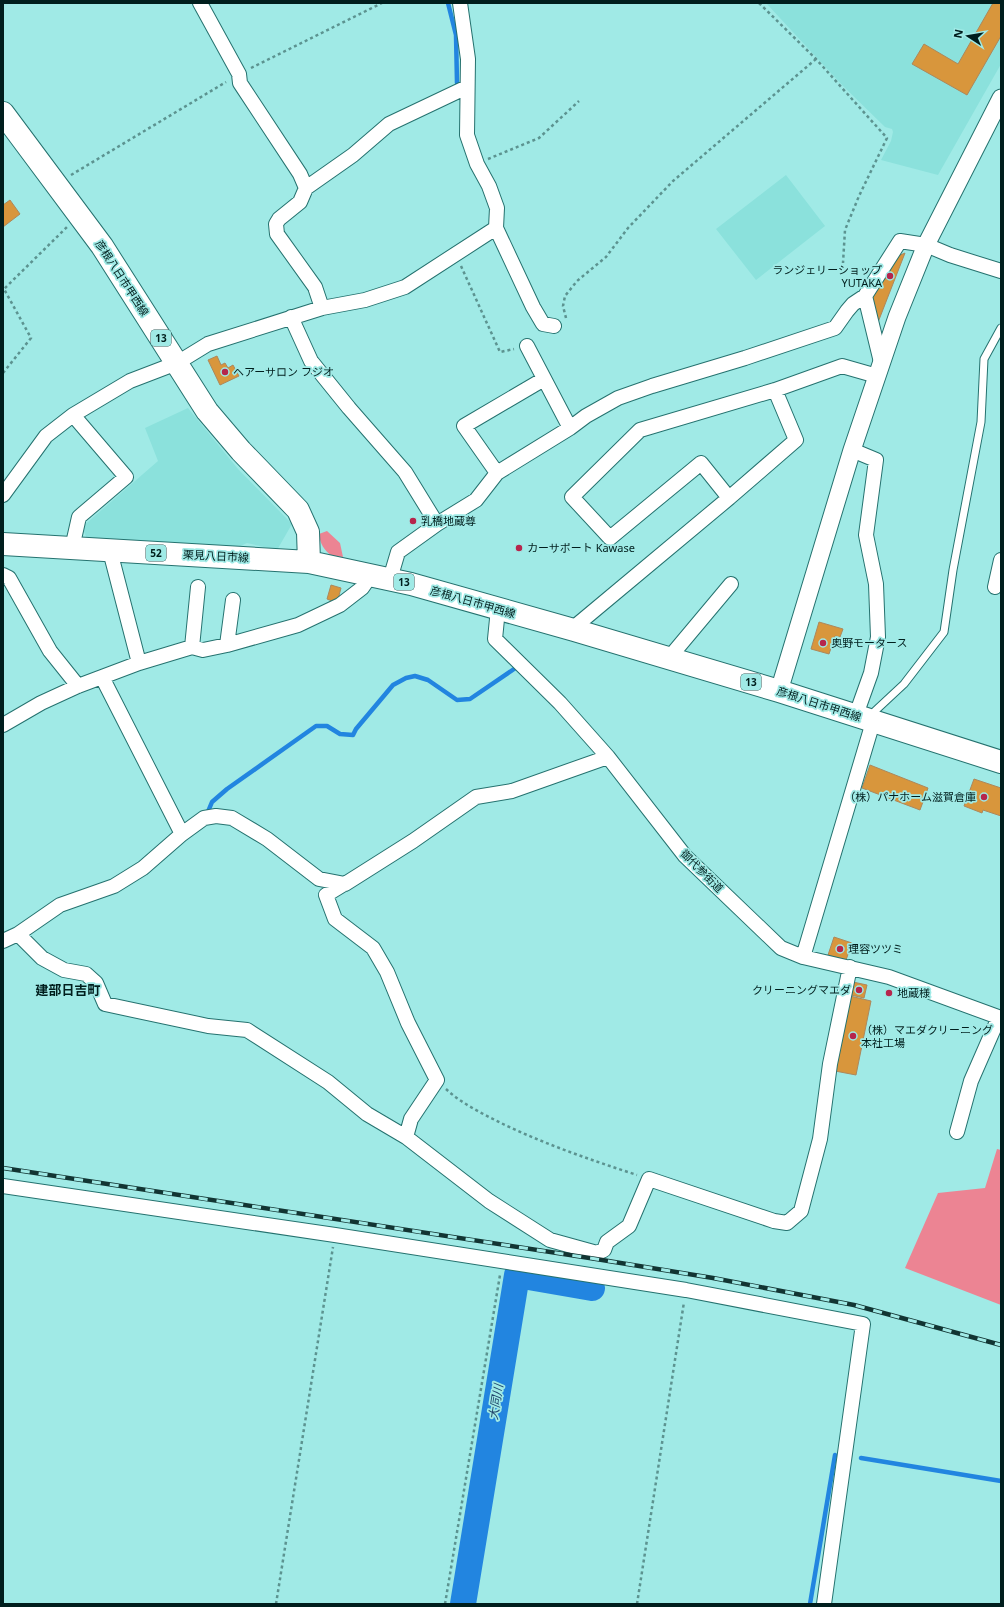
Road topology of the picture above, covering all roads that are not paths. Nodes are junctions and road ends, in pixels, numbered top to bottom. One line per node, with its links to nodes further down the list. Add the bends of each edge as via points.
1 (200, 3): 6 (street, via 239,74 240,83 300,174)
2 (460, 3): 3 (street, via 468,59)
3 (467, 87): 6 (street, via 389,124 353,155); 7 (street, via 467,134 477,164 497,208)
4 (998, 109): 8 (street)
5 (4, 115): 16 (main road, 彦根八日市甲西線 / 13, via 102,246)
6 (306, 188): 11 (street, via 300,202 279,219 276,224 277,234 315,287)
7 (496, 228): 11 (street, via 405,287 365,300); 13 (street, via 543,324)
8 (926, 245): 9 (street); 10 (street, via 900,241); 17 (street)
9 (1001, 271)
10 (865, 296): 17 (street); 21 (street, via 847,310 836,328 625,396 586,416)
11 (322, 308): 12 (street)
12 (291, 317): 16 (street, via 208,344); 26 (street, via 311,361 405,472)
13 (554, 326)
14 (1001, 328): 47 (lane, via 984,359 981,422 944,632 904,684)
15 (527, 346): 18 (street)
16 (178, 363): 20 (street, via 130,381); 31 (main road, 彦根八日市甲西線 / 13, via 207,412 298,510 308,532)
17 (879, 369): 19 (street, via 842,366); 22 (street)
18 (544, 379): 21 (street); 23 (street, via 464,426)
19 (775, 390): 25 (street, via 796,440); 25 (street, via 640,430 572,497 610,538 701,463)
20 (73, 415): 24 (street, via 46,436); 28 (street, via 126,477 79,517)
21 (570, 428): 23 (street)
22 (852, 450): 46 (street); 47 (street, via 876,460 866,535 876,584 878,637)
23 (497, 473): 26 (street, via 476,500)
24 (3, 495)
25 (729, 498): 39 (street)
26 (437, 524): 33 (street, via 398,552)
27 (3, 544): 28 (main road, 栗見八日市線 / 52)
28 (72, 548): 29 (main road, 栗見八日市線 / 52)
29 (110, 551): 31 (main road, 栗見八日市線 / 52); 43 (street)
30 (1001, 560): 35 (street)
31 (309, 562): 33 (main road, 彦根八日市甲西線 / 13)
32 (3, 575): 45 (street, via 9,578 50,651)
33 (380, 577): 38 (main road, 彦根八日市甲西線 / 13); 40 (street, via 340,605 298,625)
34 (731, 584): 42 (street)
35 (995, 586)
36 (198, 587): 41 (street)
37 (233, 600): 40 (street)
38 (498, 609): 39 (main road, 彦根八日市甲西線 / 13); 49 (street, 御代参街道, via 495,639 560,703)
39 (574, 630): 42 (main road, 彦根八日市甲西線 / 13)
40 (227, 645): 41 (street, via 202,650)
41 (192, 647): 43 (street)
42 (669, 658): 46 (main road, 彦根八日市甲西線 / 13)
43 (140, 663): 44 (street)
44 (102, 677): 45 (street); 51 (street)
45 (78, 686): 48 (street)
46 (779, 691): 47 (main road, 彦根八日市甲西線 / 13)
47 (864, 718): 50 (main road, 彦根八日市甲西線 / 13); 55 (street)
48 (3, 725)
49 (608, 757): 52 (street, via 512,791 476,797 413,841); 55 (street, 御代参街道, via 685,856 781,948)
50 (1001, 762)
51 (182, 834): 52 (street, via 204,818 232,818 267,839 319,879); 53 (street, via 138,872 114,886 60,905)
52 (344, 884): 59 (street, via 326,895 335,920 373,948 387,972 408,1023 437,1080 412,1119)
53 (18, 934): 54 (street); 59 (street, via 42,958 64,970 86,974 96,983 104,1004 208,1026 247,1030 328,1082 367,1114)
54 (3, 941)
55 (803, 957): 56 (street, 御代参街道)
56 (850, 968): 57 (street, 御代参街道, via 889,977); 59 (street, via 830,1064 820,1139 801,1211 787,1223 774,1221 649,1179 629,1226 607,1242 604,1250 597,1253 550,1240 489,1201)
57 (1000, 1018): 58 (street, via 972,1080)
58 (957, 1132)
59 (406, 1137)
60 (3, 1186): 61 (street, via 686,1290 863,1324)
61 (824, 1604)

